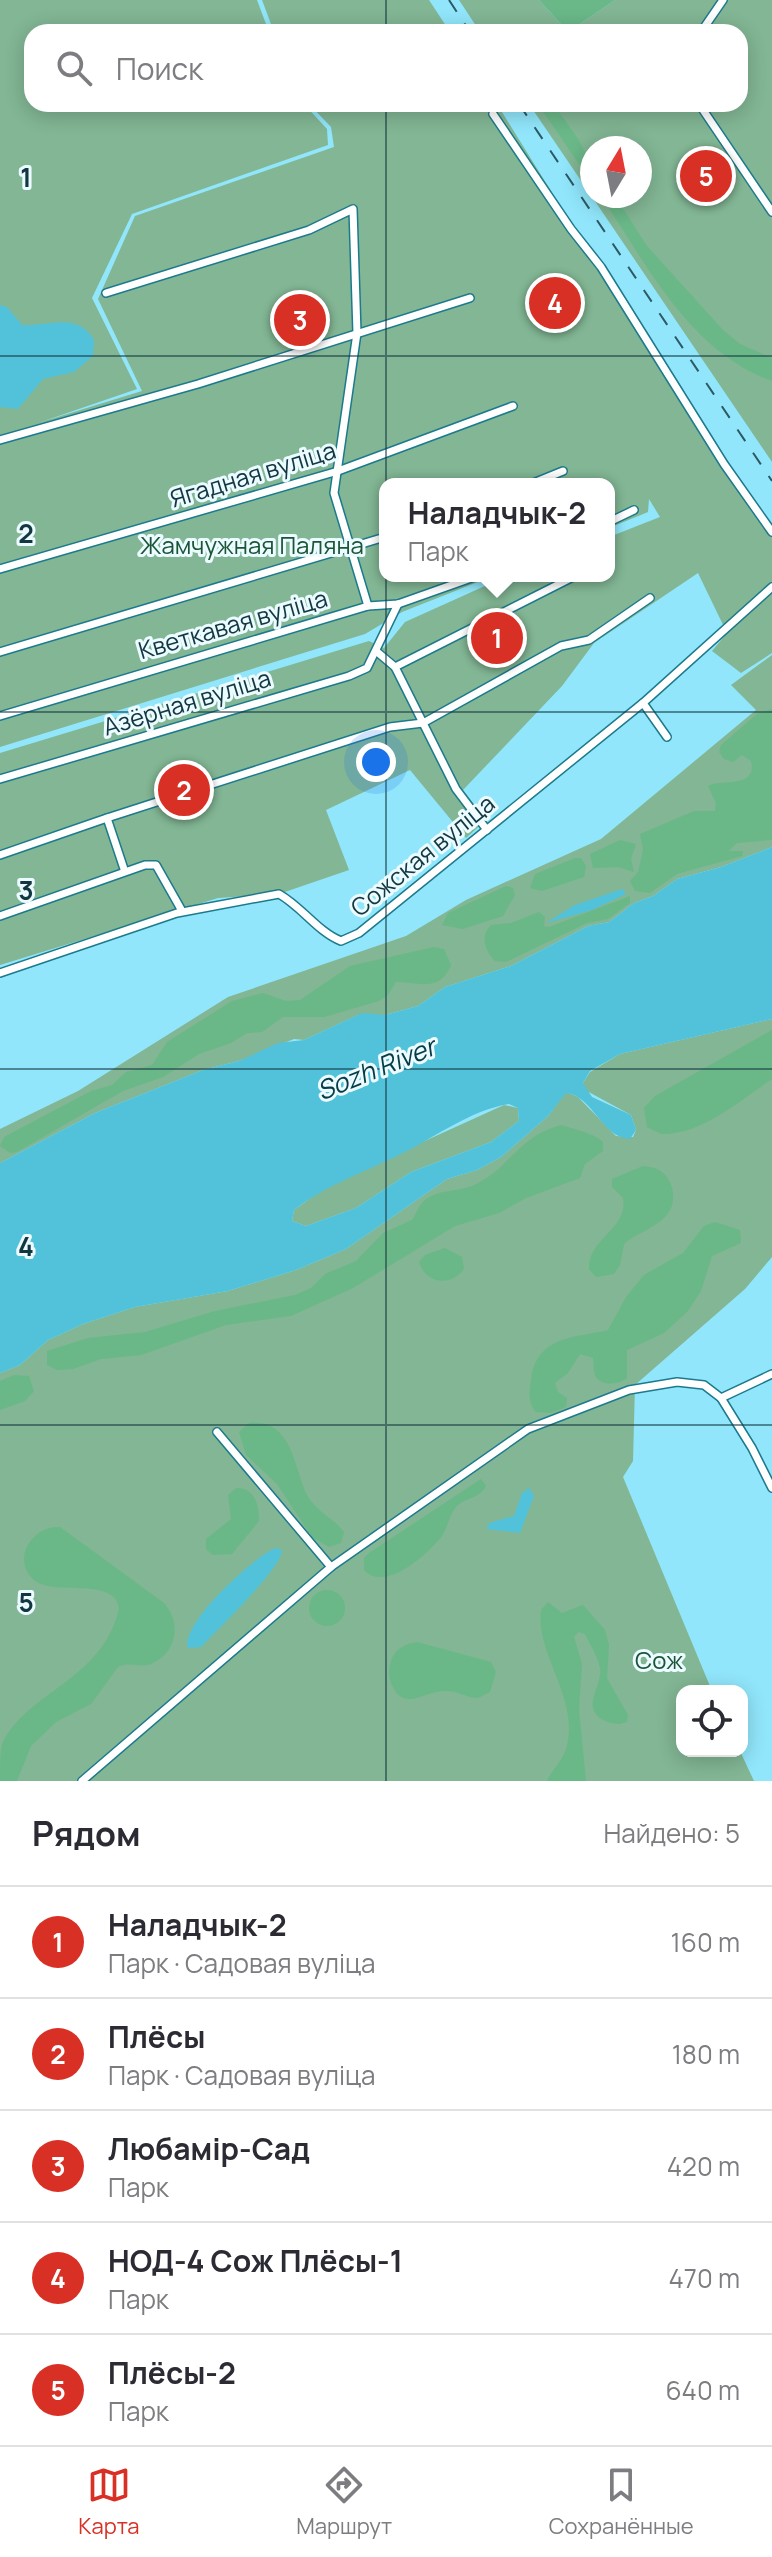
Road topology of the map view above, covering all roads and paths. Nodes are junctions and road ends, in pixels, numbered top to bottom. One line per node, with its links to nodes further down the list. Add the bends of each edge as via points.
1 (723, 0): 2 (street)
2 (706, 24)
3 (704, 112): 5 (street)
4 (493, 114): 16 (street, via 601,267)
5 (772, 212)
6 (106, 293): 8 (street, via 309,230 353,209)
7 (470, 298): 8 (street)
8 (357, 333): 10 (street); 11 (street)
9 (513, 406): 11 (street, Ягадная вуліца)
10 (0, 440)
11 (338, 471): 18 (street, via 334,493); 19 (street, Ягадная вуліца)
12 (563, 471): 13 (street)
13 (546, 478)
14 (634, 510): 15 (street)
15 (615, 519)
16 (772, 532)
17 (379, 539): 18 (street)
18 (348, 548): 25 (street); 27 (street)
19 (0, 569)
20 (460, 582): 24 (street, Кветкавая вуліца)
21 (563, 582): 28 (street)
22 (772, 587): 29 (street, Сожская вуліца)
23 (650, 598): 31 (street, via 589,640 561,646)
24 (398, 604): 25 (street, Кветкавая вуліца); 26 (street)
25 (368, 606): 30 (street, Кветкавая вуліца)
26 (376, 651): 28 (street); 33 (street, Азёрная вуліца, via 367,668 349,676)
27 (0, 652)
28 (395, 667): 31 (street)
29 (643, 703): 32 (street); 35 (street, Сожская вуліца)
30 (0, 716)
31 (423, 723): 34 (street, via 390,727); 35 (street, via 456,789)
32 (667, 737)
33 (0, 779)
34 (107, 818): 36 (street); 37 (street)
35 (487, 830): 38 (street, Сожская вуліца, via 379,919 341,941 279,894)
36 (0, 855)
37 (124, 869): 38 (street, via 156,865); 39 (street)
38 (182, 911): 40 (street, Сожская вуліца)
39 (0, 916)
40 (0, 973)
41 (772, 1374): 42 (street)
42 (721, 1398): 44 (street); 45 (street, via 704,1385 677,1382 629,1390 528,1429)
43 (217, 1432): 45 (street)
44 (772, 1488)
45 (331, 1567): 46 (street)
46 (82, 1781)

